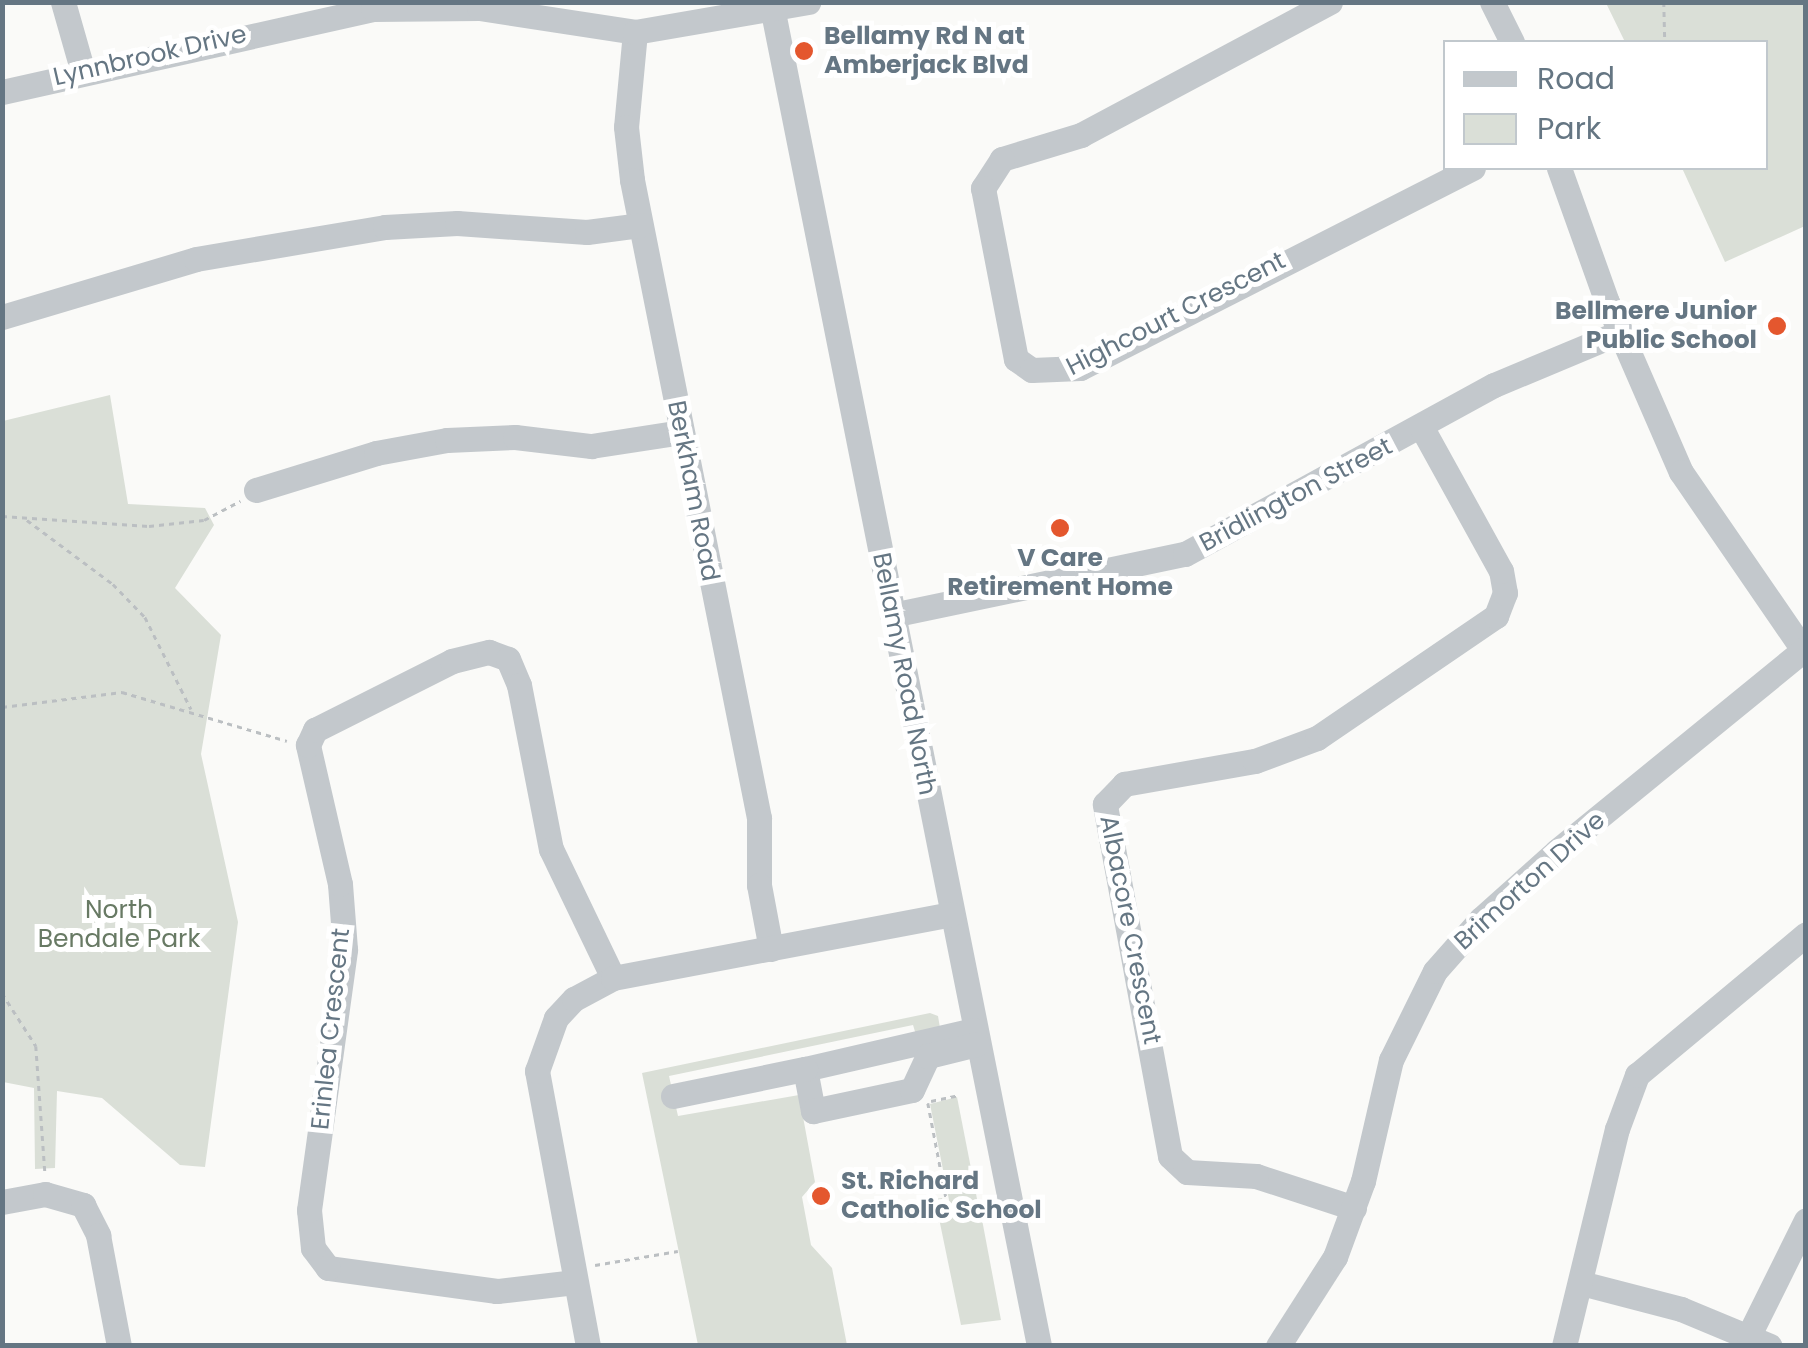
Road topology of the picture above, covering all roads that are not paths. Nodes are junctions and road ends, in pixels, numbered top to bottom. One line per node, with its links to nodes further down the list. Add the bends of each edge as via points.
1 (62, 2): 9 (street)
2 (808, 2): 5 (street, Lynnbrook Drive)
3 (1330, 2): 11 (street, Highcourt Crescent, via 1080,135 1002,159 983,188 1016,359 1032,370 1080,368)
4 (1492, 2): 8 (street)
5 (772, 6): 7 (street, Lynnbrook Drive); 19 (street, Bellamy Road North)
6 (527, 10): 7 (street, Lynnbrook Drive); 9 (street, Lynnbrook Drive, via 372,9)
7 (635, 32): 13 (street, Berkham Road, via 626,127)
8 (1511, 40)
9 (83, 72): 10 (street, Lynnbrook Drive)
10 (2, 92)
11 (1469, 170)
12 (1560, 170): 15 (street)
13 (640, 226): 14 (street, via 588,232 442,222 385,227 196,259); 17 (street, Berkham Road)
14 (2, 317)
15 (1621, 332): 16 (street, Bridlington Street, via 1494,385); 20 (street, via 1681,472)
16 (1422, 426): 19 (street, Bridlington Street, via 1185,554); 31 (street, Albacore Crescent, via 1500,571 1504,593 1496,616 1317,738 1255,761 1124,784 1104,804 1170,1156 1187,1172 1256,1176)
17 (682, 432): 18 (street, via 591,446 515,437 447,440 376,452); 23 (street, Berkham Road, via 758,818 759,885)
18 (256, 490)
19 (892, 615): 21 (street, Bellamy Road North)
20 (1805, 651): 31 (street, Brimorton Drive, via 1558,850 1450,953 1391,1060)
21 (950, 914): 23 (street); 25 (street, Bellamy Road North)
22 (1806, 934): 34 (street, via 1637,1075 1617,1129)
23 (770, 949): 24 (street)
24 (614, 978): 33 (street, via 574,999 556,1018 538,1056); 33 (street, Erinlea Crescent, via 552,849 508,660 489,652 452,661 315,730 308,745 340,884 346,949 310,1210 313,1248 328,1268 497,1291)
25 (976, 1037): 26 (street); 27 (street, via 934,1052); 38 (street, Bellamy Road North)
26 (902, 1048): 27 (street); 28 (street)
27 (926, 1063): 28 (street, via 912,1090 814,1112)
28 (804, 1069): 29 (street)
29 (673, 1096)
30 (2, 1202): 36 (street, via 46,1194 83,1206)
31 (1354, 1208): 39 (street, Brimorton Drive, via 1319,1290)
32 (1806, 1220): 35 (street)
33 (574, 1275): 37 (street)
34 (1581, 1283): 35 (street); 40 (street)
35 (1760, 1340)
36 (119, 1346)
37 (588, 1346)
38 (1038, 1346)
39 (1278, 1346)
40 (1564, 1346)

